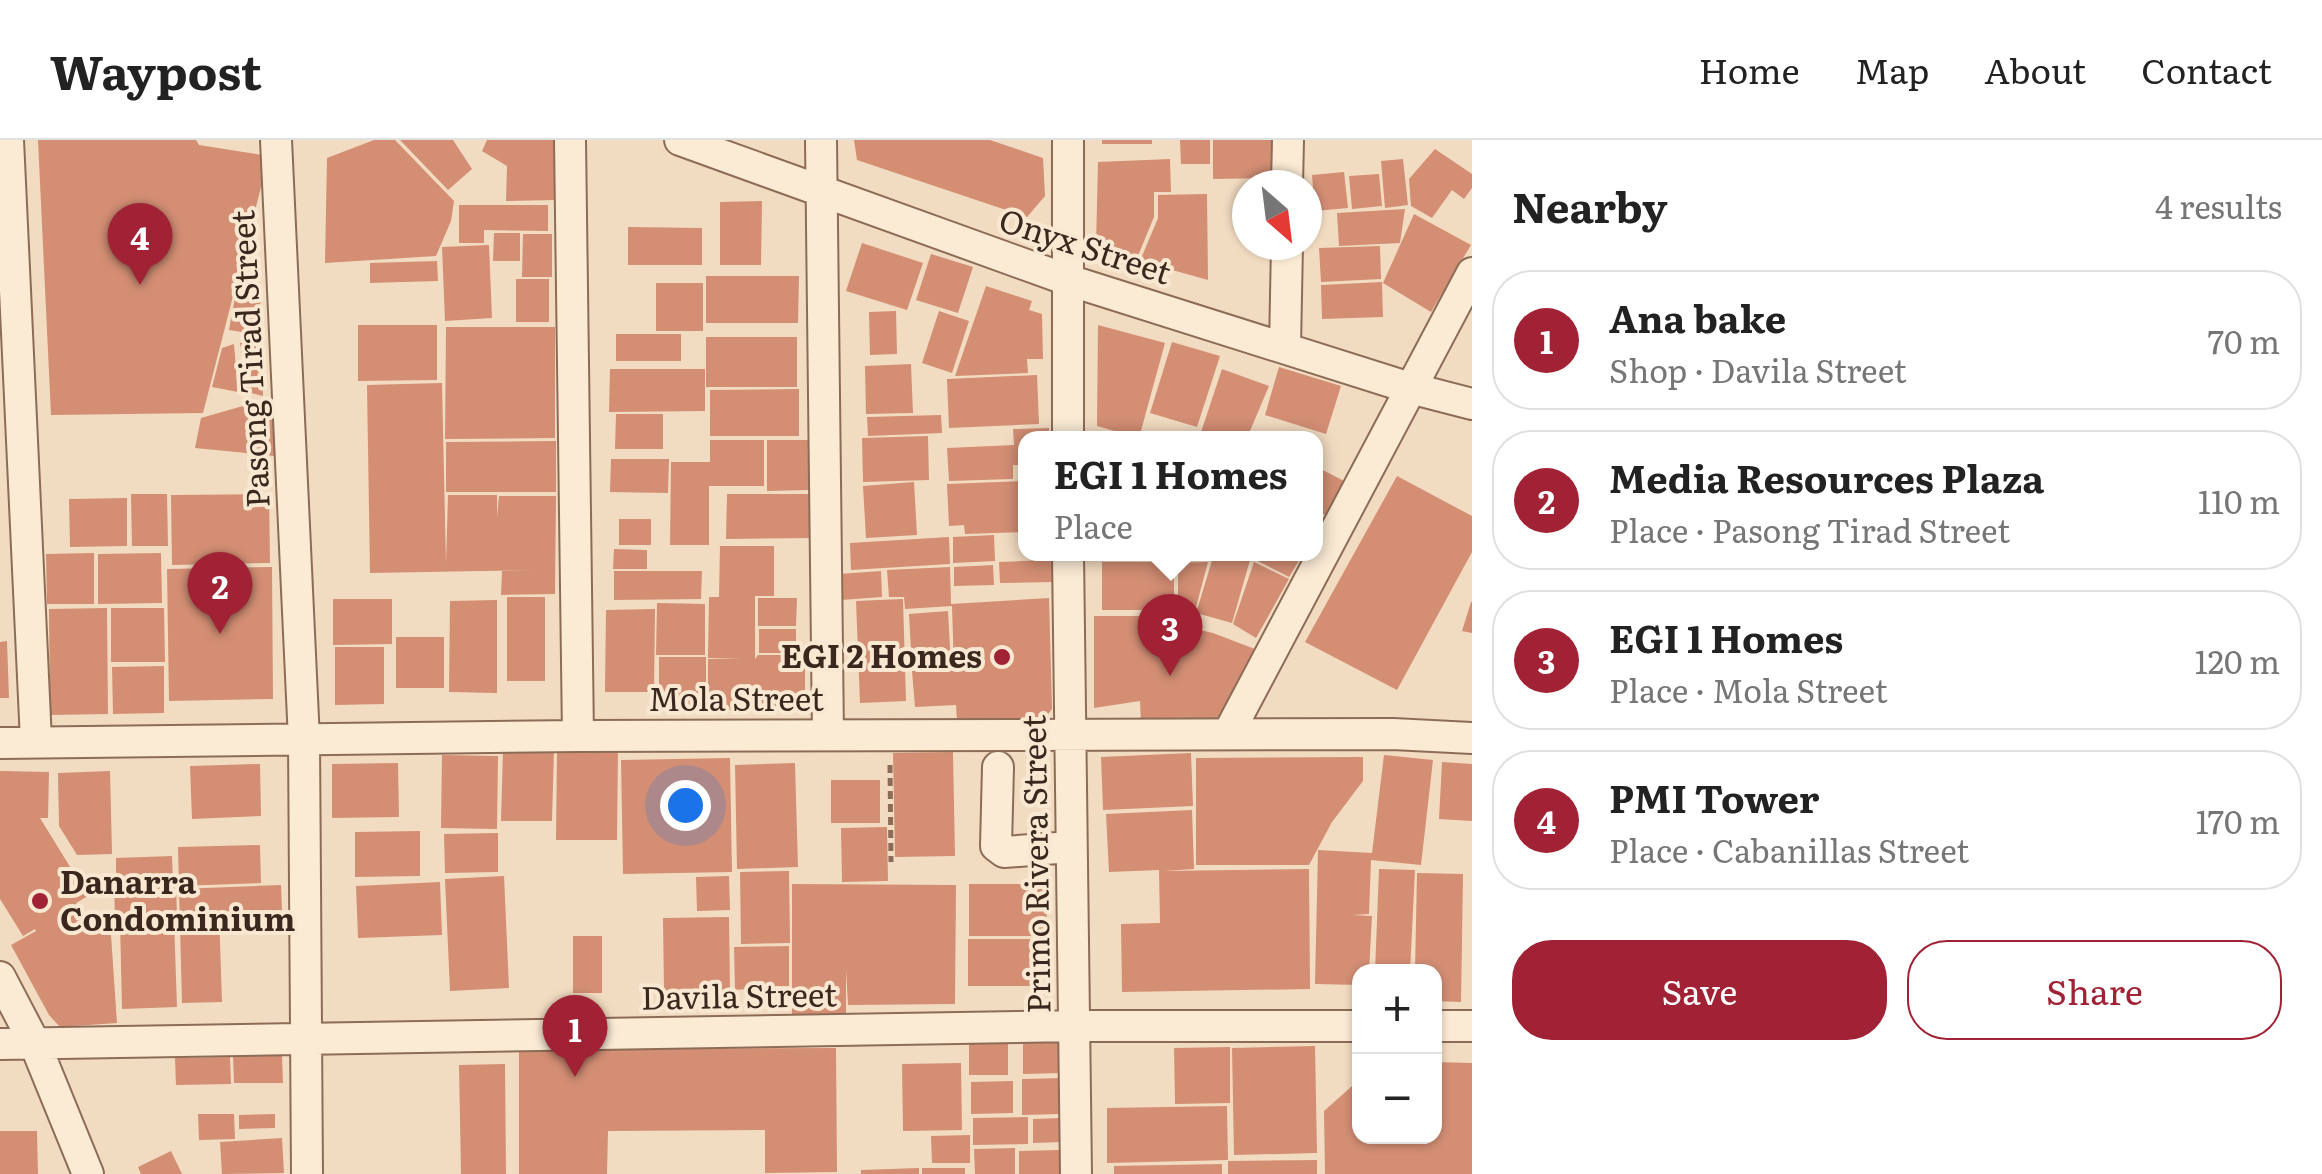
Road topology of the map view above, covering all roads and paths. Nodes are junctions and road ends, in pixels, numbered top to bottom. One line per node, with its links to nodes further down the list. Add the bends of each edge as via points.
1 (8, 140): 15 (street)
2 (276, 140): 27 (street, Pasong Tirad Street)
3 (570, 140): 25 (street)
4 (680, 140): 9 (street, Onyx Street)
5 (820, 140): 9 (street)
6 (1068, 140): 12 (street)
7 (1288, 140): 8 (street)
8 (1287, 170)
9 (821, 192): 12 (street, Onyx Street); 24 (street)
10 (1286, 260): 13 (street)
11 (1472, 273): 14 (street)
12 (1068, 280): 13 (street, Onyx Street); 17 (street)
13 (1285, 347): 14 (street, Onyx Street)
14 (1410, 388): 16 (street, Onyx Street); 18 (street)
15 (9, 400): 28 (street)
16 (1472, 404)
17 (1068, 431)
18 (1323, 553)
19 (1068, 561): 22 (street, Primo Rivera Street)
20 (1319, 561): 23 (street)
21 (890, 734): 22 (street, Mola Street); 24 (street, Mola Street); 32 (path)
22 (1068, 734): 23 (street, Mola Street); 31 (street, Primo Rivera Street)
23 (1228, 734): 26 (street, Mola Street)
24 (828, 735): 25 (street, Mola Street)
25 (578, 736): 27 (street, Mola Street)
26 (1472, 738)
27 (304, 740): 28 (street, Mola Street); 38 (street, Pasong Tirad Street)
28 (36, 742): 29 (street, Mola Street)
29 (0, 743)
30 (998, 767): 31 (street, via 996,846 1004,852)
31 (1071, 847): 34 (street, Primo Rivera Street)
32 (891, 862)
33 (0, 977): 40 (street)
34 (1075, 1026): 35 (street, Davila Street); 38 (street, Davila Street); 43 (street, Primo Rivera Street)
35 (1352, 1026)
36 (1442, 1026): 37 (street)
37 (1472, 1026)
38 (304, 1040): 40 (street, Davila Street); 42 (street, Pasong Tirad Street)
39 (0, 1044): 40 (street, Davila Street)
40 (35, 1044): 41 (street)
41 (88, 1174)
42 (308, 1174)
43 (1076, 1174)

